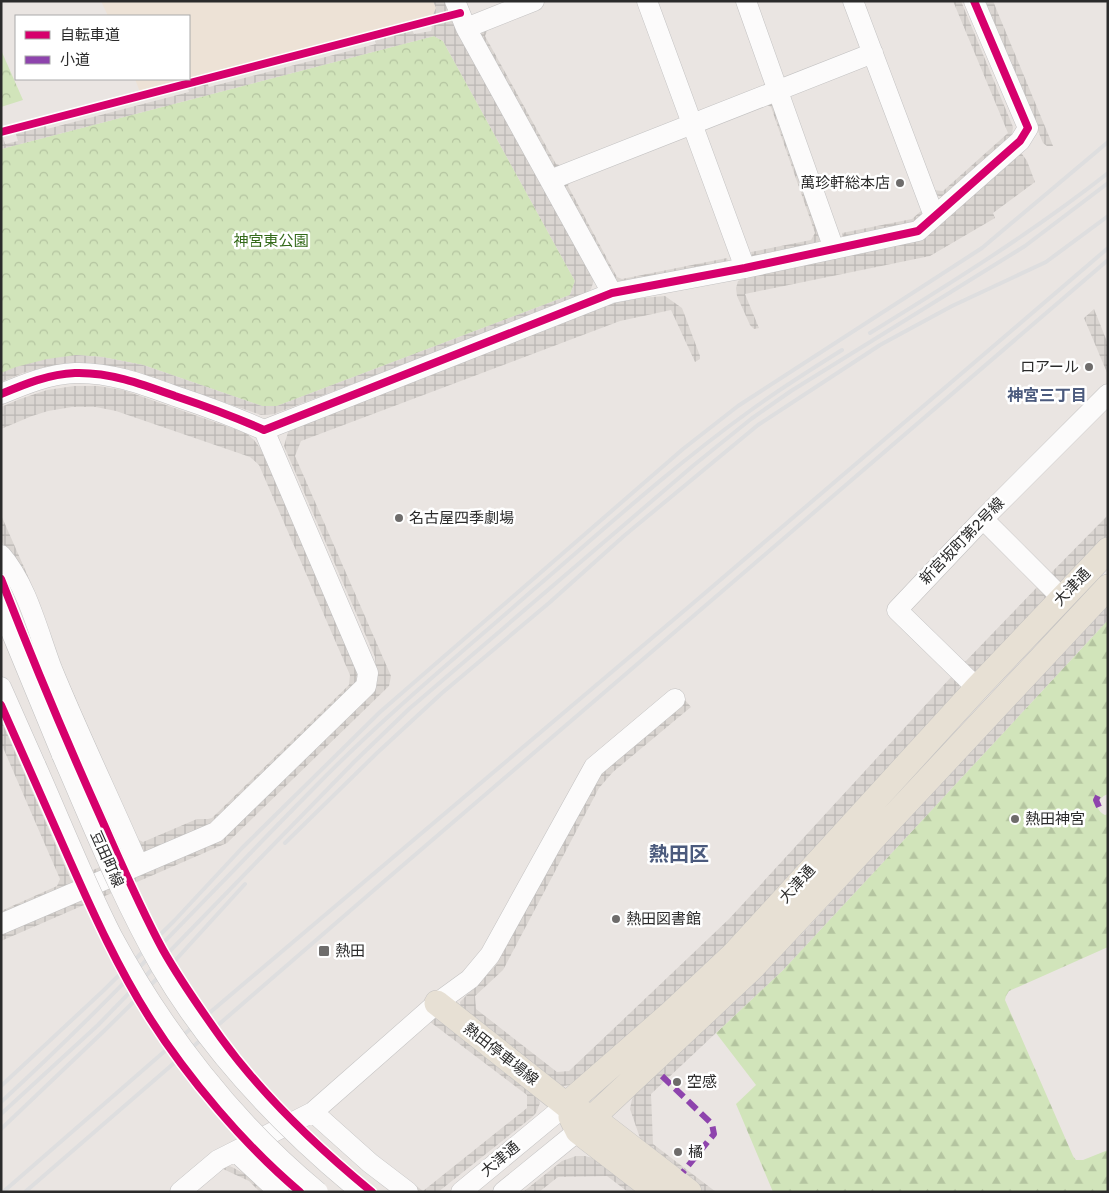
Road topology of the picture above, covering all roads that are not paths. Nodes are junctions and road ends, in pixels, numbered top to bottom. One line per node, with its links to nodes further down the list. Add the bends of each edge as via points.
1 (455, 1): 7 (street)
2 (534, 1): 7 (street)
3 (647, 1): 10 (street)
4 (746, 1): 9 (street)
5 (853, 1): 8 (street)
6 (974, 1): 12 (street, via 1028,128 1020,141)
7 (466, 28): 11 (street)
8 (873, 52): 9 (street); 12 (street)
9 (778, 90): 10 (street); 13 (street)
10 (692, 124): 11 (street); 14 (street)
11 (550, 180): 15 (street)
12 (934, 216): 13 (street, via 918,231)
13 (834, 249): 14 (street)
14 (745, 268): 15 (street)
15 (612, 293): 18 (street)
16 (1, 394): 18 (street, via 46,378 73,373 99,374 126,379)
17 (1108, 394): 19 (street, 新宮坂町第2号線)
18 (264, 430): 28 (street, via 368,673 366,686 216,832)
19 (983, 518): 23 (street); 26 (street, 新宮坂町第2号線, via 897,610)
20 (1108, 550): 23 (main road, 大津通)
21 (1, 555): 28 (street, via 21,585 53,670)
22 (1108, 587): 33 (main road, 大津通, via 751,969)
23 (1062, 598): 26 (main road, 大津通)
24 (1, 607): 38 (street, 豆田町線, bridge, via 109,863 162,968 237,1073 281,1122)
25 (1, 687): 37 (street, 豆田町線, bridge, via 112,935 142,986 216,1091)
26 (977, 688): 31 (main road, 大津通, via 734,952 669,1015)
27 (675, 699): 30 (street, via 594,767 490,955 470,979)
28 (138, 864): 29 (street)
29 (1, 924)
30 (437, 1003): 31 (main road, 熱田停車場線); 32 (street)
31 (566, 1105): 33 (main road, 熱田停車場線); 40 (street, 大津通)
32 (313, 1112): 34 (street); 39 (street)
33 (586, 1124): 41 (street, 大津通); 42 (main road, 熱田停車場線); 43 (main road, 熱田停車場線)
34 (236, 1152): 35 (street, via 218,1160); 36 (street)
35 (180, 1192)
36 (279, 1192)
37 (318, 1192)
38 (361, 1192)
39 (408, 1192)
40 (461, 1192)
41 (503, 1192)
42 (657, 1192)
43 (689, 1192)

